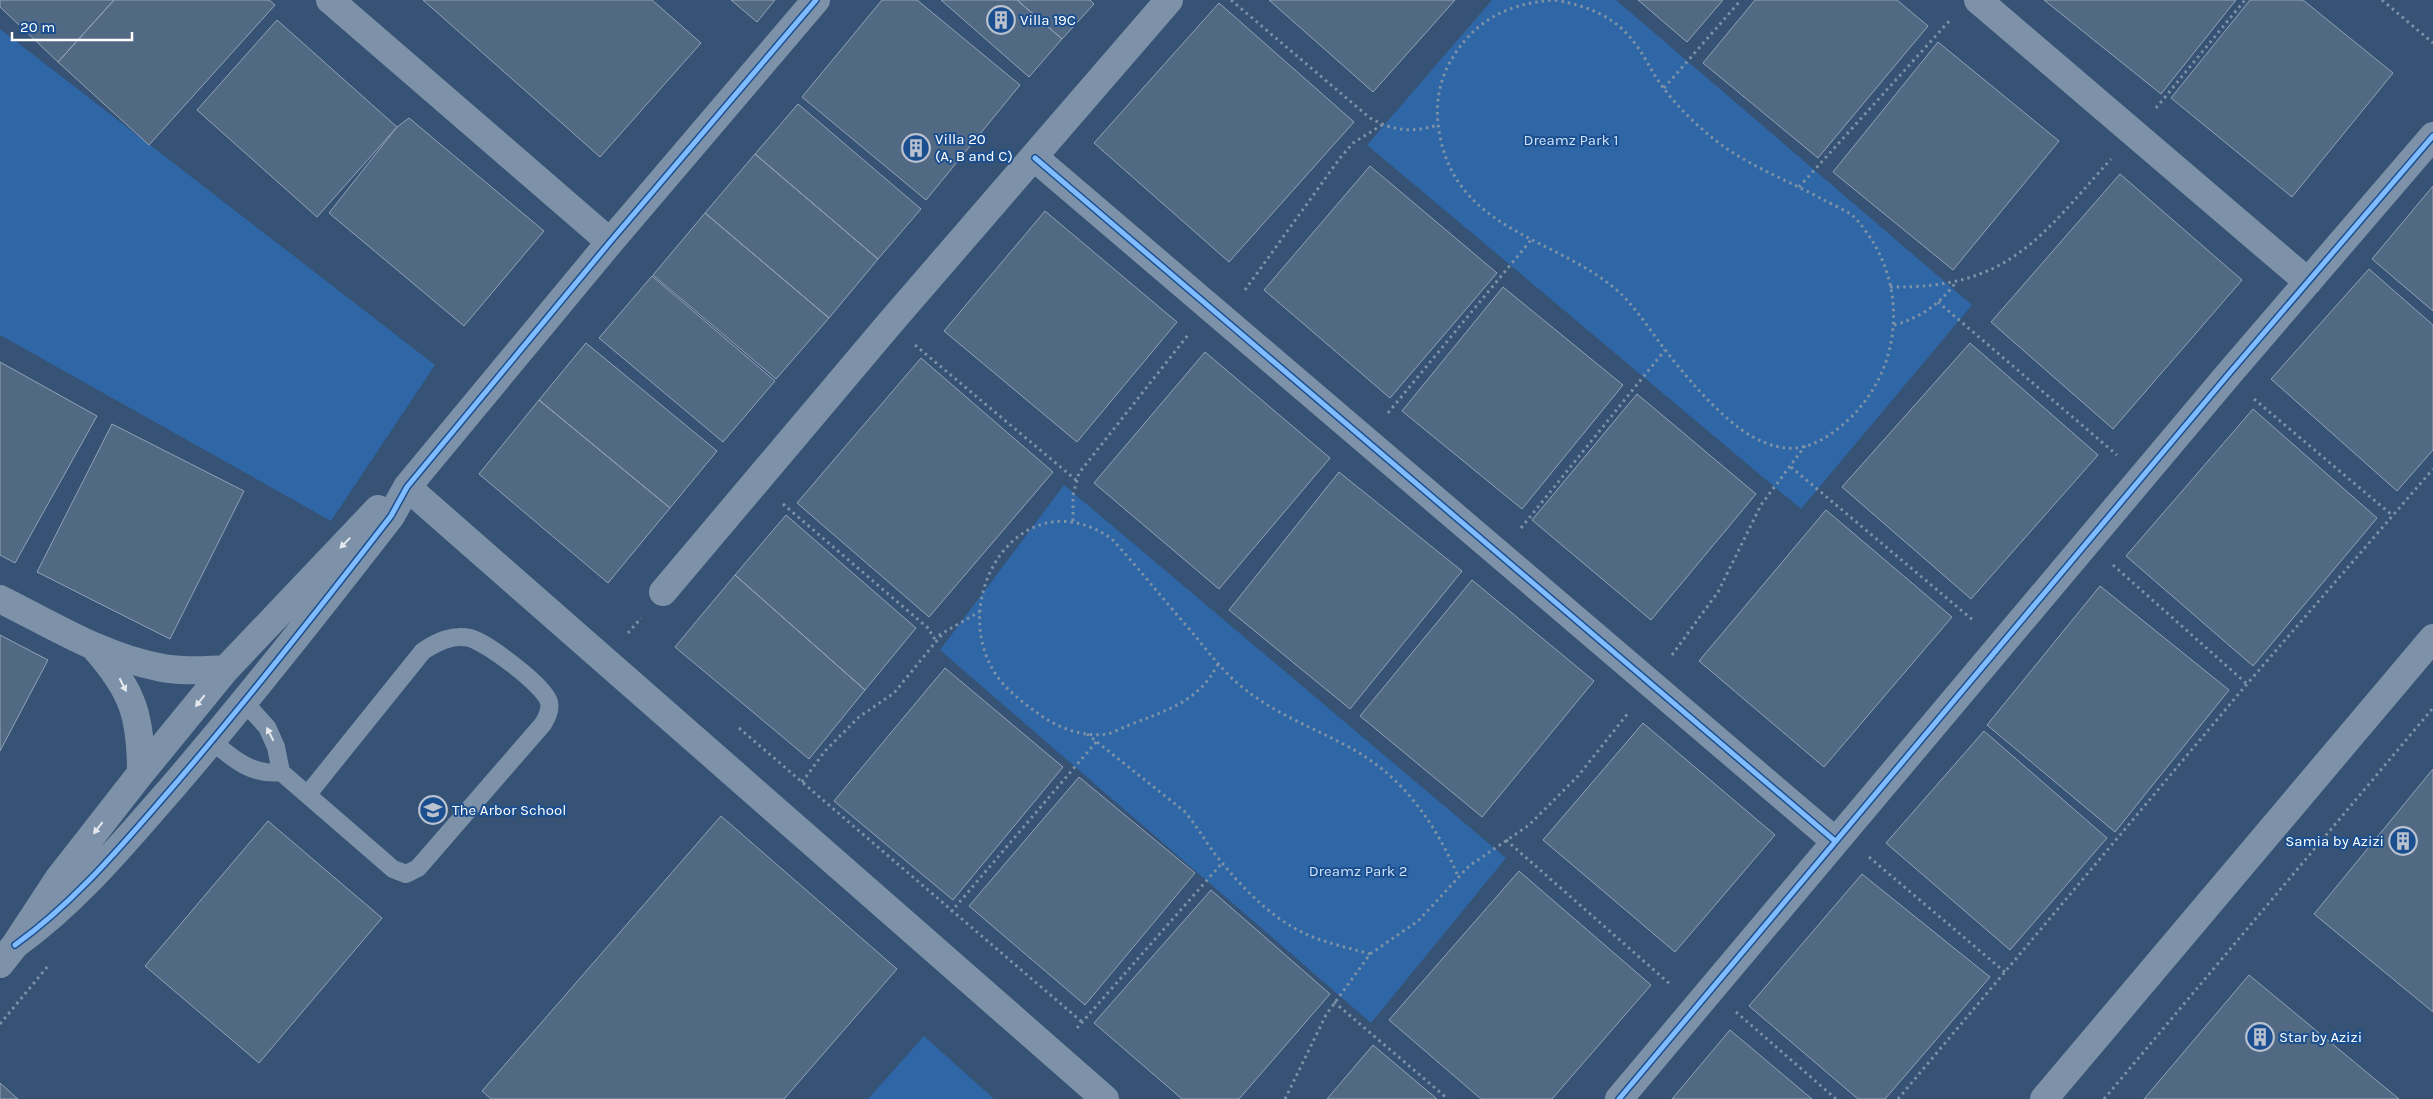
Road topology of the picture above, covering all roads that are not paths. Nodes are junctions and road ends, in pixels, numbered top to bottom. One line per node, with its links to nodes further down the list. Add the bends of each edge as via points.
1 (330, 0): 7 (street)
2 (816, 0): 7 (street)
3 (1169, 0): 6 (street)
4 (1978, 0): 8 (street)
5 (2433, 136): 8 (street)
6 (1035, 158): 10 (street); 20 (street, via 1651,684)
7 (610, 242): 9 (street)
8 (2308, 282): 20 (street)
9 (407, 487): 14 (street, one-way to 14, via 363,524); 15 (street, via 391,516); 22 (street)
10 (663, 592)
11 (0, 598): 13 (street)
12 (2433, 638): 24 (street)
13 (94, 647): 14 (street, via 158,668 193,671); 17 (street, one-way to 17, via 117,673 133,704 141,738)
14 (226, 668): 17 (street, one-way to 17)
15 (245, 703): 16 (street); 18 (lane, one-way to 15, via 276,747 267,727)
16 (212, 741): 18 (lane, via 254,771 267,774); 21 (street, via 72,900)
17 (141, 772): 21 (street, one-way to 21, via 59,878)
18 (281, 772): 19 (lane)
19 (308, 794): 19 (lane, via 423,651 437,642 468,638 483,643 541,689 548,702 549,710 543,724 413,872 406,874 393,869)
20 (1838, 837): 23 (street)
21 (8, 955)
22 (1105, 1099)
23 (1619, 1099)
24 (2044, 1099)

